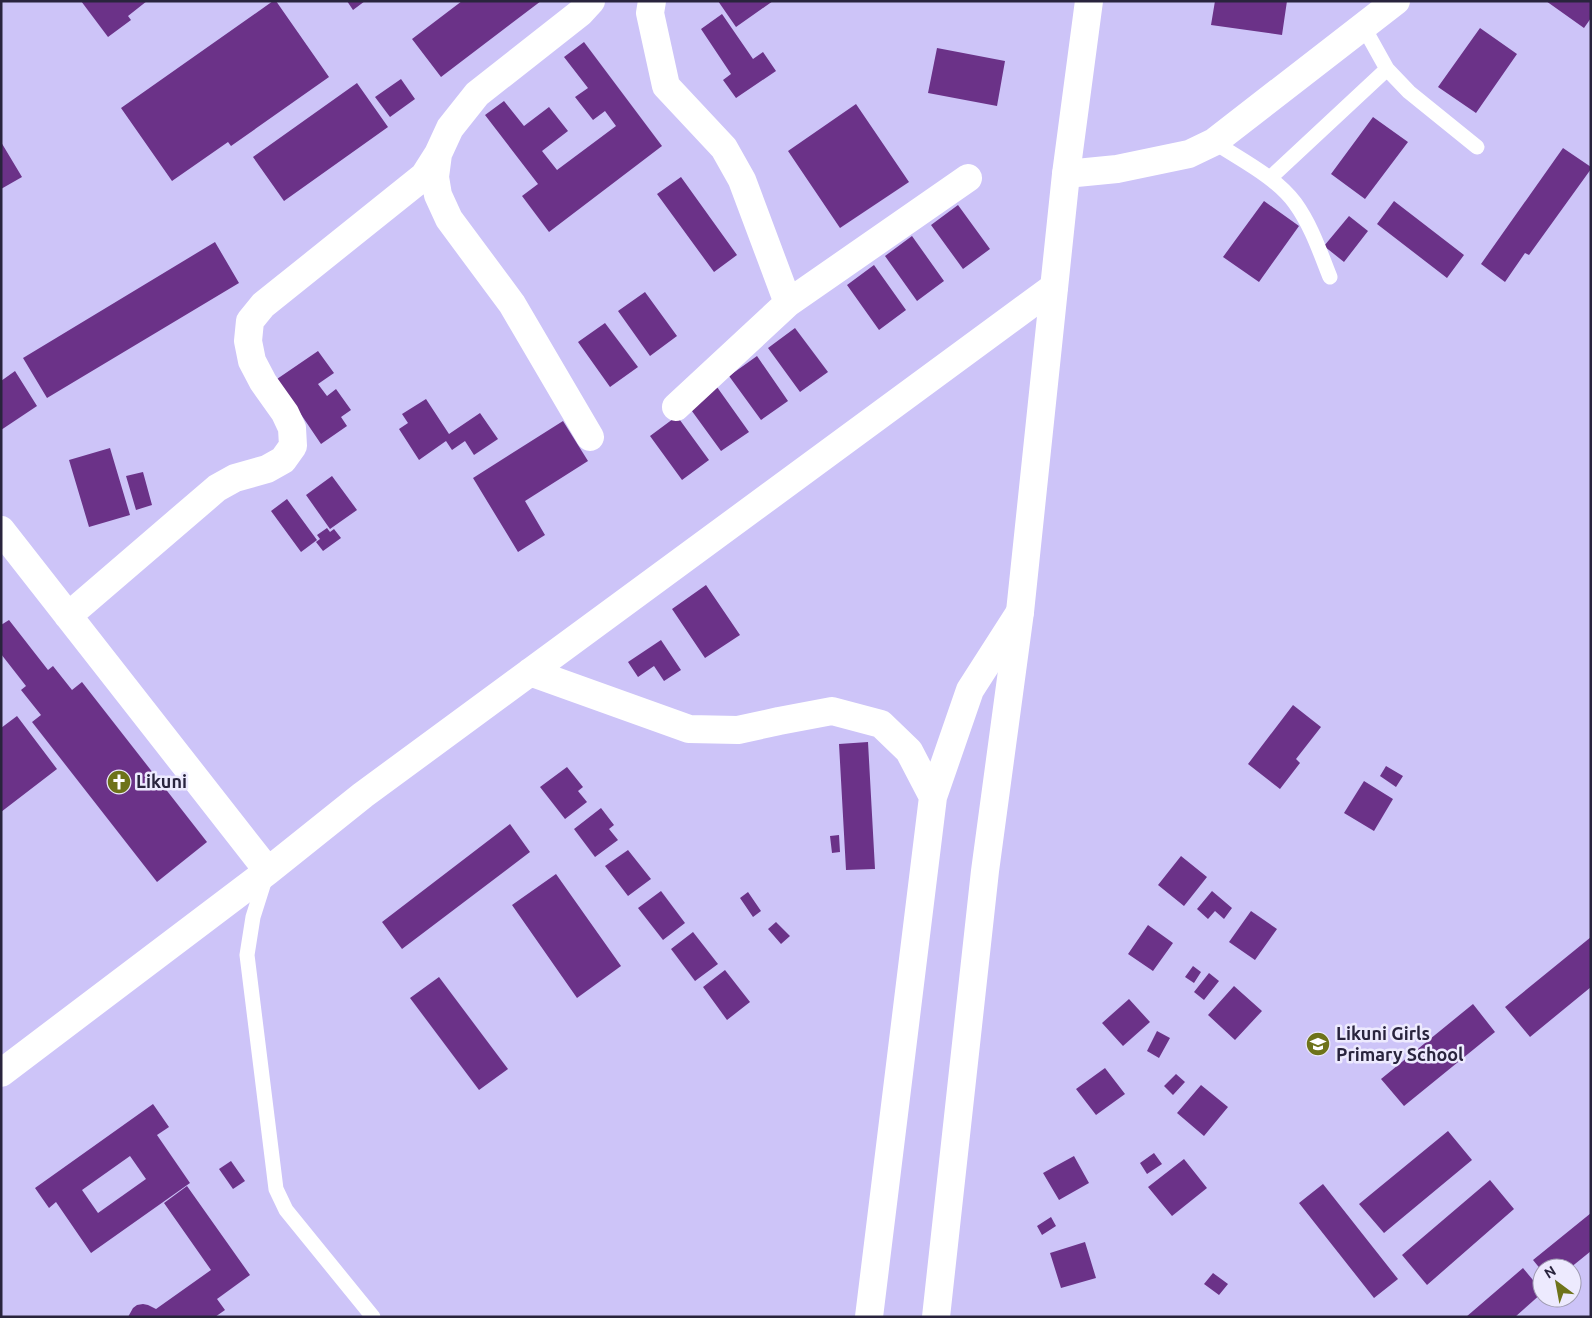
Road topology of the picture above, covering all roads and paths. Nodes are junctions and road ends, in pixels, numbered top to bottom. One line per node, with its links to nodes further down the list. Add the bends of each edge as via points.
1 (591, 1): 9 (street, via 476,94 450,128)
2 (652, 1): 15 (street, via 650,13 666,86 724,148 742,180)
3 (1088, 1): 10 (street)
4 (1396, 1): 5 (street)
5 (1363, 26): 6 (lane); 7 (street)
6 (1388, 68): 8 (lane, via 1409,92); 12 (lane)
7 (1214, 142): 10 (street, via 1189,154 1117,169); 12 (lane)
8 (1477, 147)
9 (438, 154): 17 (street, via 435,177 438,195 449,219 512,304); 20 (street, via 424,176 263,305 250,321 248,341 252,361 292,428 293,446 283,460 217,488)
10 (1066, 174): 14 (street)
11 (968, 178): 15 (street)
12 (1270, 178): 13 (lane, via 1294,202 1314,236)
13 (1330, 277)
14 (1054, 287): 19 (street); 21 (street)
15 (788, 303): 16 (street)
16 (676, 407)
17 (590, 437)
18 (1, 530): 20 (street)
19 (1020, 612): 22 (street, via 970,690); 27 (street, via 985,871)
20 (68, 616): 23 (street)
21 (530, 672): 22 (street, via 690,729 738,730 832,711 881,724 909,751); 23 (street)
22 (933, 797): 26 (street)
23 (268, 871): 24 (street); 25 (lane, via 253,917 247,955 276,1189 286,1210)
24 (1, 1073)
25 (373, 1317)
26 (868, 1317)
27 (936, 1317)

